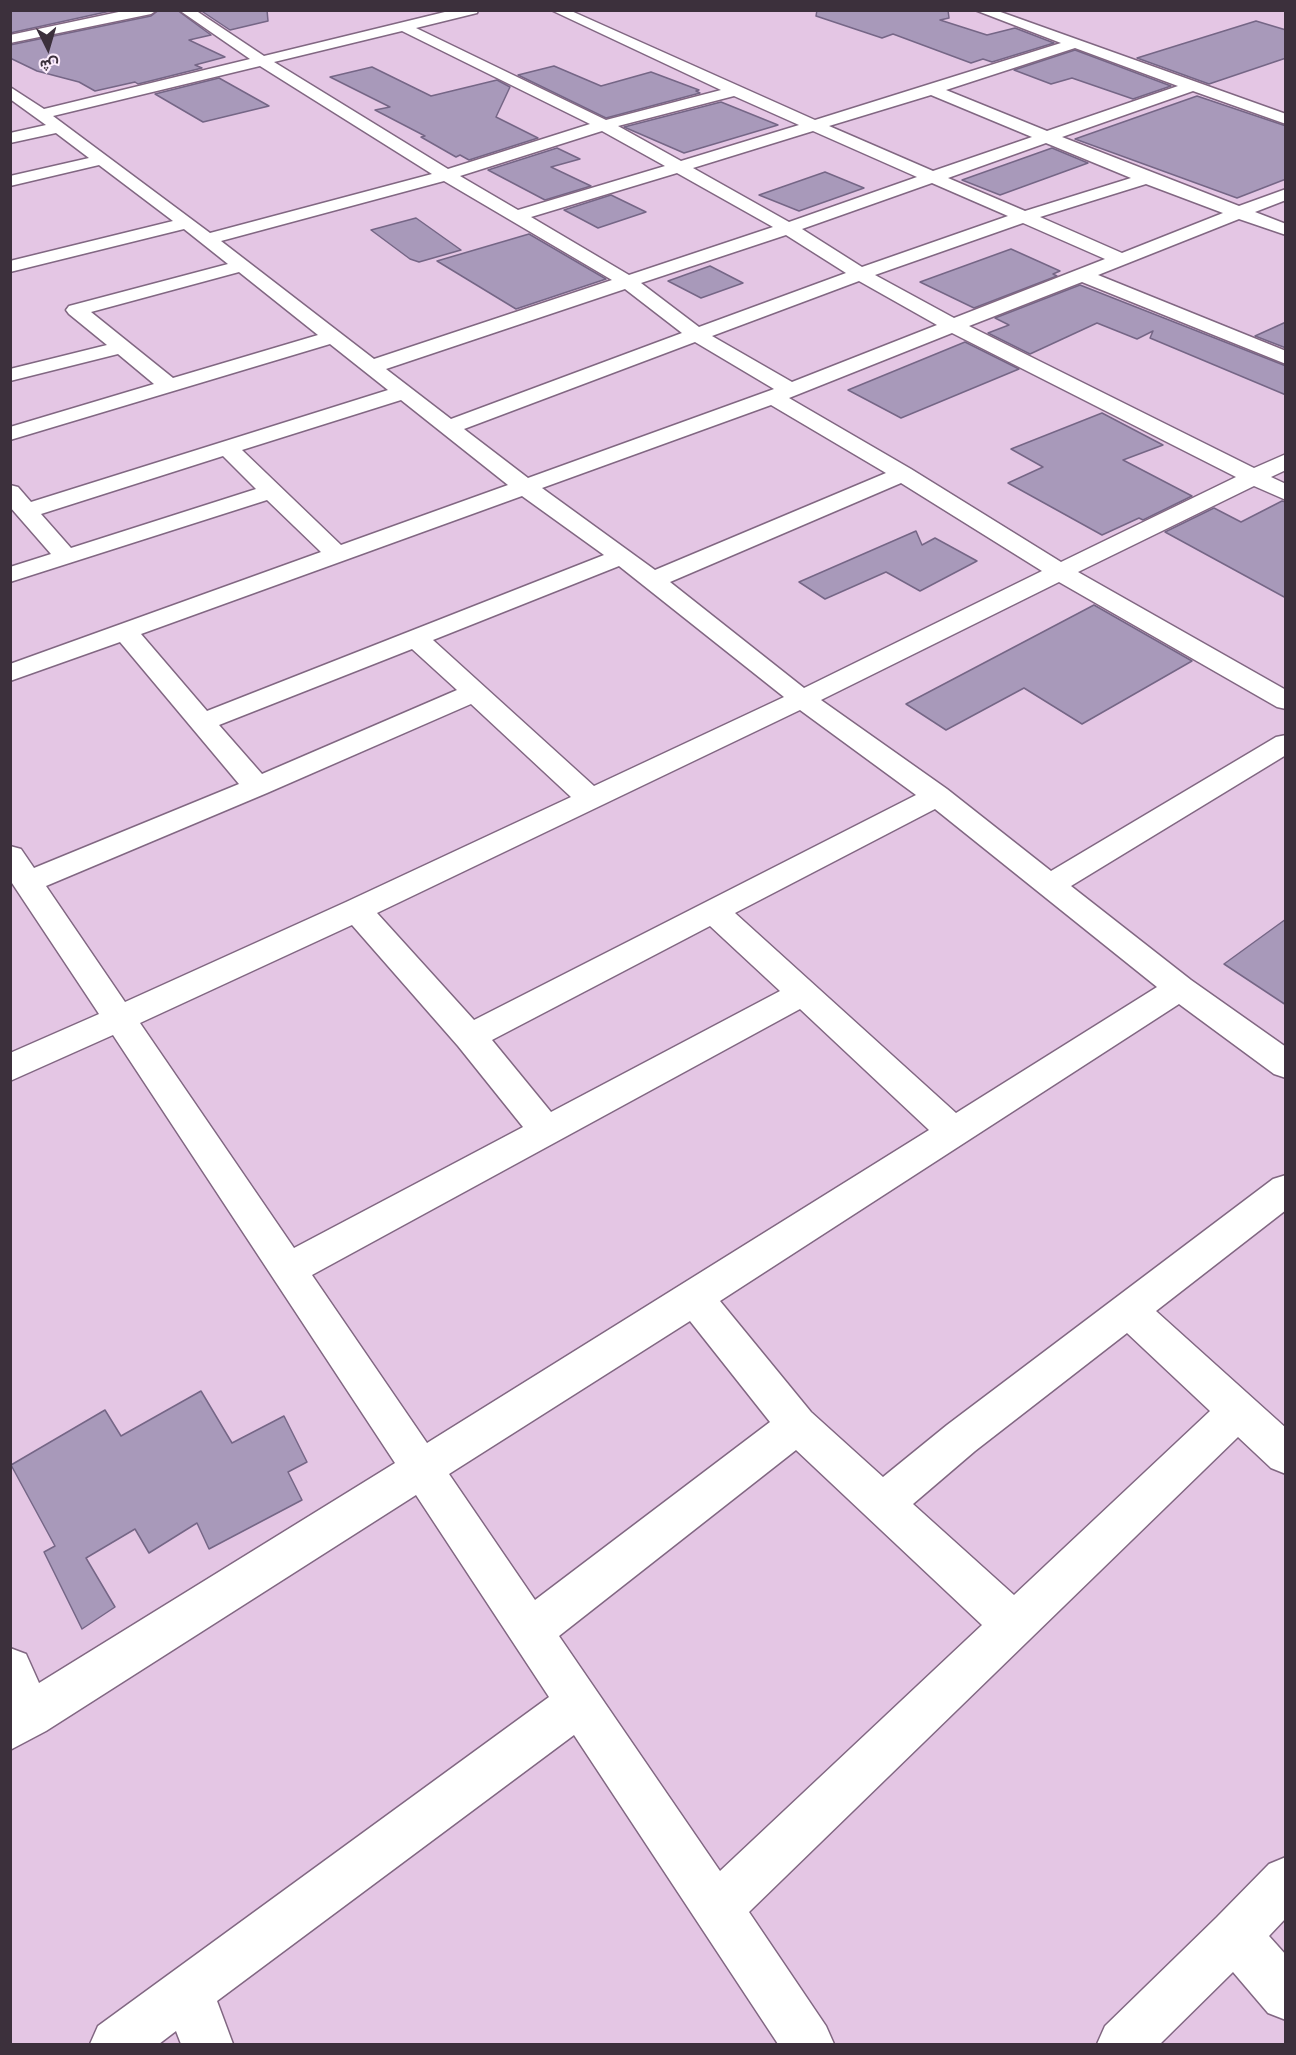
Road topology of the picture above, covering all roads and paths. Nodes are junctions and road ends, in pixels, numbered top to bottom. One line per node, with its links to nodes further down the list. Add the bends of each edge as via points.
1 (151, 10): 7 (street)
2 (185, 10): 9 (street)
3 (472, 10): 6 (street)
4 (557, 10): 13 (street)
5 (981, 10): 8 (street)
6 (404, 27): 9 (street); 16 (street)
7 (10, 39)
8 (1074, 44): 10 (street); 11 (street)
9 (262, 61): 15 (street); 22 (street)
10 (1192, 86): 14 (street); 18 (street)
11 (932, 90): 17 (street); 18 (street)
12 (10, 91): 15 (street)
13 (734, 91): 16 (street); 17 (street)
14 (1286, 119)
15 (51, 120): 19 (street); 20 (street)
16 (604, 125): 21 (street); 22 (street)
17 (812, 125): 21 (street); 23 (street)
18 (1048, 136): 23 (street); 24 (street)
19 (10, 138)
20 (100, 160): 25 (street); 30 (street)
21 (677, 167): 28 (street); 31 (street)
22 (446, 175): 28 (street); 33 (street)
23 (932, 177): 29 (street); 31 (street)
24 (1147, 178): 27 (street); 29 (street)
25 (10, 182)
26 (1286, 194): 27 (street)
27 (1239, 212): 32 (street); 35 (street)
28 (514, 217): 40 (street)
29 (1023, 217): 35 (street); 38 (street)
30 (187, 223): 33 (street); 36 (street)
31 (788, 228): 38 (street); 40 (street)
32 (1286, 230)
33 (207, 239): 37 (street)
34 (10, 250): 36 (street)
35 (1121, 259): 39 (street)
36 (18, 265)
37 (241, 266): 43 (street); 44 (street, via 76,310)
38 (860, 274): 41 (street); 42 (street)
39 (1082, 274): 41 (street); 45 (street)
40 (628, 282): 42 (street); 46 (street)
41 (953, 326): 50 (street); 56 (street)
42 (697, 335): 50 (street); 51 (street)
43 (332, 337): 46 (street); 48 (street)
44 (123, 347): 47 (street); 48 (street)
45 (1286, 358)
46 (371, 367): 49 (street)
47 (10, 375)
48 (171, 387): 52 (street)
49 (402, 393): 51 (street); 53 (street)
50 (781, 394): 55 (street); 57 (street)
51 (449, 427): 57 (street)
52 (10, 434)
53 (226, 447): 58 (street); 61 (street)
54 (1286, 461): 56 (street)
55 (903, 474): 65 (street); 67 (street)
56 (1254, 477): 60 (street); 65 (street)
57 (525, 487): 62 (street); 64 (street)
58 (272, 491): 62 (street); 63 (street)
59 (10, 492): 61 (street)
60 (1286, 493)
61 (26, 511): 63 (street)
62 (336, 554): 68 (street)
63 (66, 557): 66 (street)
64 (621, 557): 67 (street); 69 (street)
65 (1060, 572): 72 (street); 73 (street)
66 (10, 575)
67 (653, 580): 72 (street)
68 (125, 632): 70 (street); 74 (street)
69 (417, 639): 71 (street); 74 (street)
70 (10, 673)
71 (475, 692): 76 (street); 78 (street)
72 (802, 699): 77 (street); 78 (street)
73 (1286, 701)
74 (201, 723): 76 (street)
75 (1286, 744): 80 (street)
76 (257, 787): 79 (street)
77 (937, 796): 80 (street); 82 (street)
78 (588, 798): 81 (street)
79 (19, 869): 85 (street)
80 (1050, 885): 83 (street)
81 (357, 910): 85 (street); 86 (street)
82 (714, 912): 84 (street); 86 (street)
83 (1180, 988): 87 (street); 90 (street)
84 (803, 993): 89 (street); 90 (street)
85 (120, 1019): 88 (street); 92 (street)
86 (470, 1037): 89 (street)
87 (1286, 1065)
88 (10, 1068)
89 (546, 1130): 92 (street)
90 (953, 1131): 93 (street)
91 (1286, 1189): 94 (street)
92 (287, 1270): 98 (street)
93 (694, 1298): 96 (street); 98 (street)
94 (1129, 1311): 95 (street); 99 (street, via 961,1438)
95 (1238, 1411): 97 (street); 100 (street)
96 (797, 1425): 99 (street); 101 (street)
97 (1286, 1455)
98 (422, 1468): 101 (street); 104 (street)
99 (882, 1504): 100 (street)
100 (1014, 1626): 106 (street)
101 (531, 1630): 103 (street)
102 (10, 1670): 104 (street)
103 (578, 1704): 106 (street); 108 (street)
104 (20, 1721)
105 (1286, 1881): 107 (street)
106 (718, 1907): 112 (street)
107 (1235, 1935): 109 (street); 113 (street)
108 (188, 1992): 110 (street); 111 (street)
109 (1286, 1995)
110 (116, 2044)
111 (207, 2044)
112 (808, 2044)
113 (1123, 2044)

